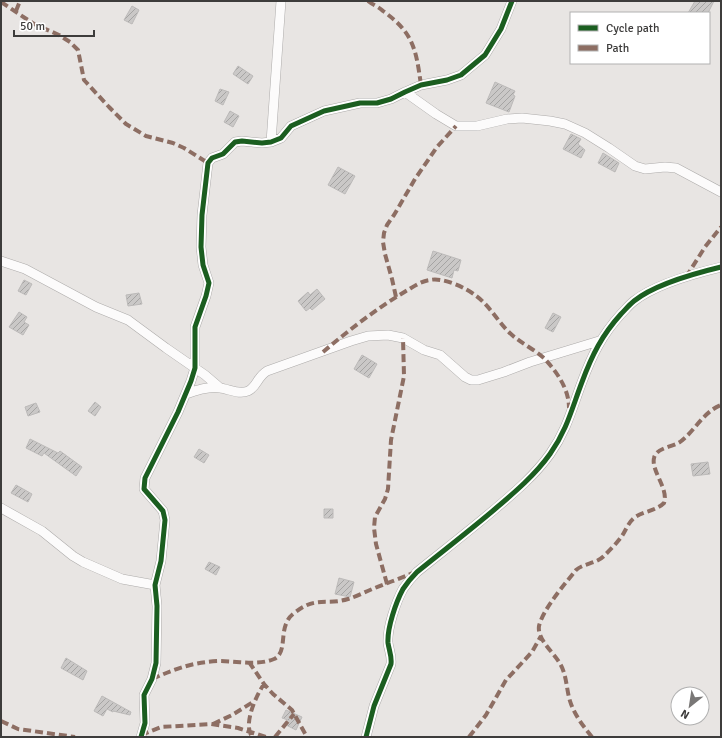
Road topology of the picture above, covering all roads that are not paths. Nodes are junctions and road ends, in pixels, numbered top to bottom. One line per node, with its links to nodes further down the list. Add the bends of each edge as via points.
1 (281, 1): 4 (street)
2 (512, 1): 3 (street, via 501,28 485,55 473,66 461,75)
3 (404, 92): 4 (street, via 377,104 360,102 324,111 291,126 281,138); 5 (street, via 456,126 477,126 522,118 565,124 585,133 635,166 645,169 676,168)
4 (271, 142): 9 (street, via 235,142 223,154 212,158 208,163 201,247 203,266 209,283 196,327)
5 (721, 192)
6 (1, 261): 9 (street, via 25,269 96,308 128,320)
7 (721, 267): 8 (street, via 648,292 632,302)
8 (599, 342): 10 (street, via 471,380 440,355 424,350 403,338 378,335 350,341 267,371 246,392); 15 (street, via 588,363 566,428 541,466 520,488 416,572 403,589 389,631 391,664 374,706)
9 (195, 368): 10 (street); 11 (street)
10 (219, 388): 11 (street)
11 (186, 394): 13 (street, via 145,478 144,489 163,511 165,520 161,561)
12 (1, 508): 13 (street, via 42,531 83,562 122,579)
13 (155, 585): 14 (street, via 156,663 144,695 145,723)
14 (141, 737)
15 (366, 737)

